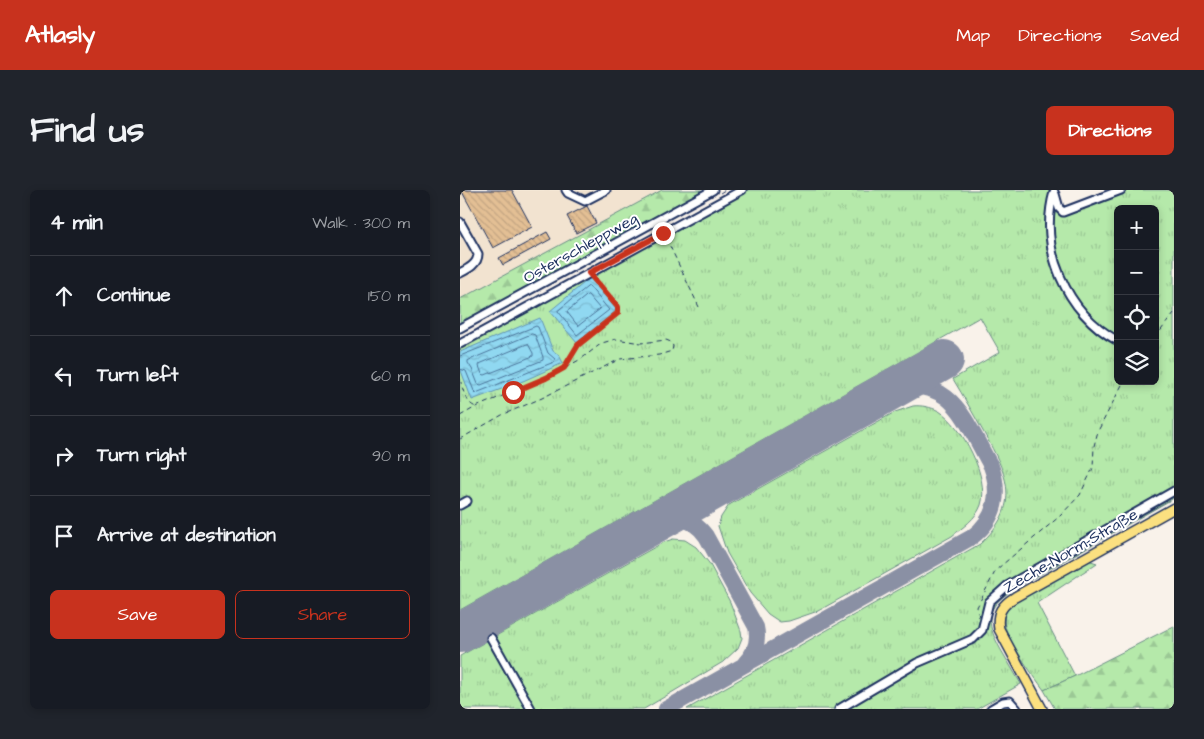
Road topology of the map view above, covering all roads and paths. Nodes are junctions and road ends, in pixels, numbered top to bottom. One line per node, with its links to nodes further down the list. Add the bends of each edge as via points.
1 (566, 190): 2 (street, via 585,201)
2 (606, 190)
3 (713, 190): 13 (street, Osterschleppweg)
4 (742, 190): 8 (street)
5 (1120, 190): 6 (street, via 1063,212 1058,208)
6 (1054, 191): 15 (street, via 1050,229 1052,250 1061,278 1086,317)
7 (460, 222): 9 (street, via 478,254 474,263)
8 (663, 233): 10 (street); 11 (path)
9 (460, 273)
10 (589, 273): 16 (street); 17 (path, via 619,311 578,345)
11 (699, 307)
12 (1174, 313): 14 (path)
13 (460, 328)
14 (1159, 333)
15 (1116, 340)
16 (460, 344)
17 (564, 368): 20 (path); 22 (path, via 602,343 616,338 641,342 666,340 673,346 672,351 660,355 620,359 502,415)
18 (460, 379): 20 (path, via 466,398)
19 (1122, 385): 27 (path, via 1098,431 1093,468 1080,495 996,570 976,607)
20 (476, 407): 21 (path)
21 (460, 416)
22 (460, 439)
23 (1174, 492): 27 (street, via 1006,586 989,602)
24 (467, 500): 25 (street)
25 (460, 505)
26 (1174, 508): 33 (main road, Zeche-Norm-Straße, via 1004,604 998,616 1000,628)
27 (983, 624): 30 (street, via 973,639 918,663)
28 (491, 638): 29 (street)
29 (531, 709)
30 (839, 709)
31 (991, 709): 32 (street, via 1010,701)
32 (1016, 709)
33 (1042, 709)

